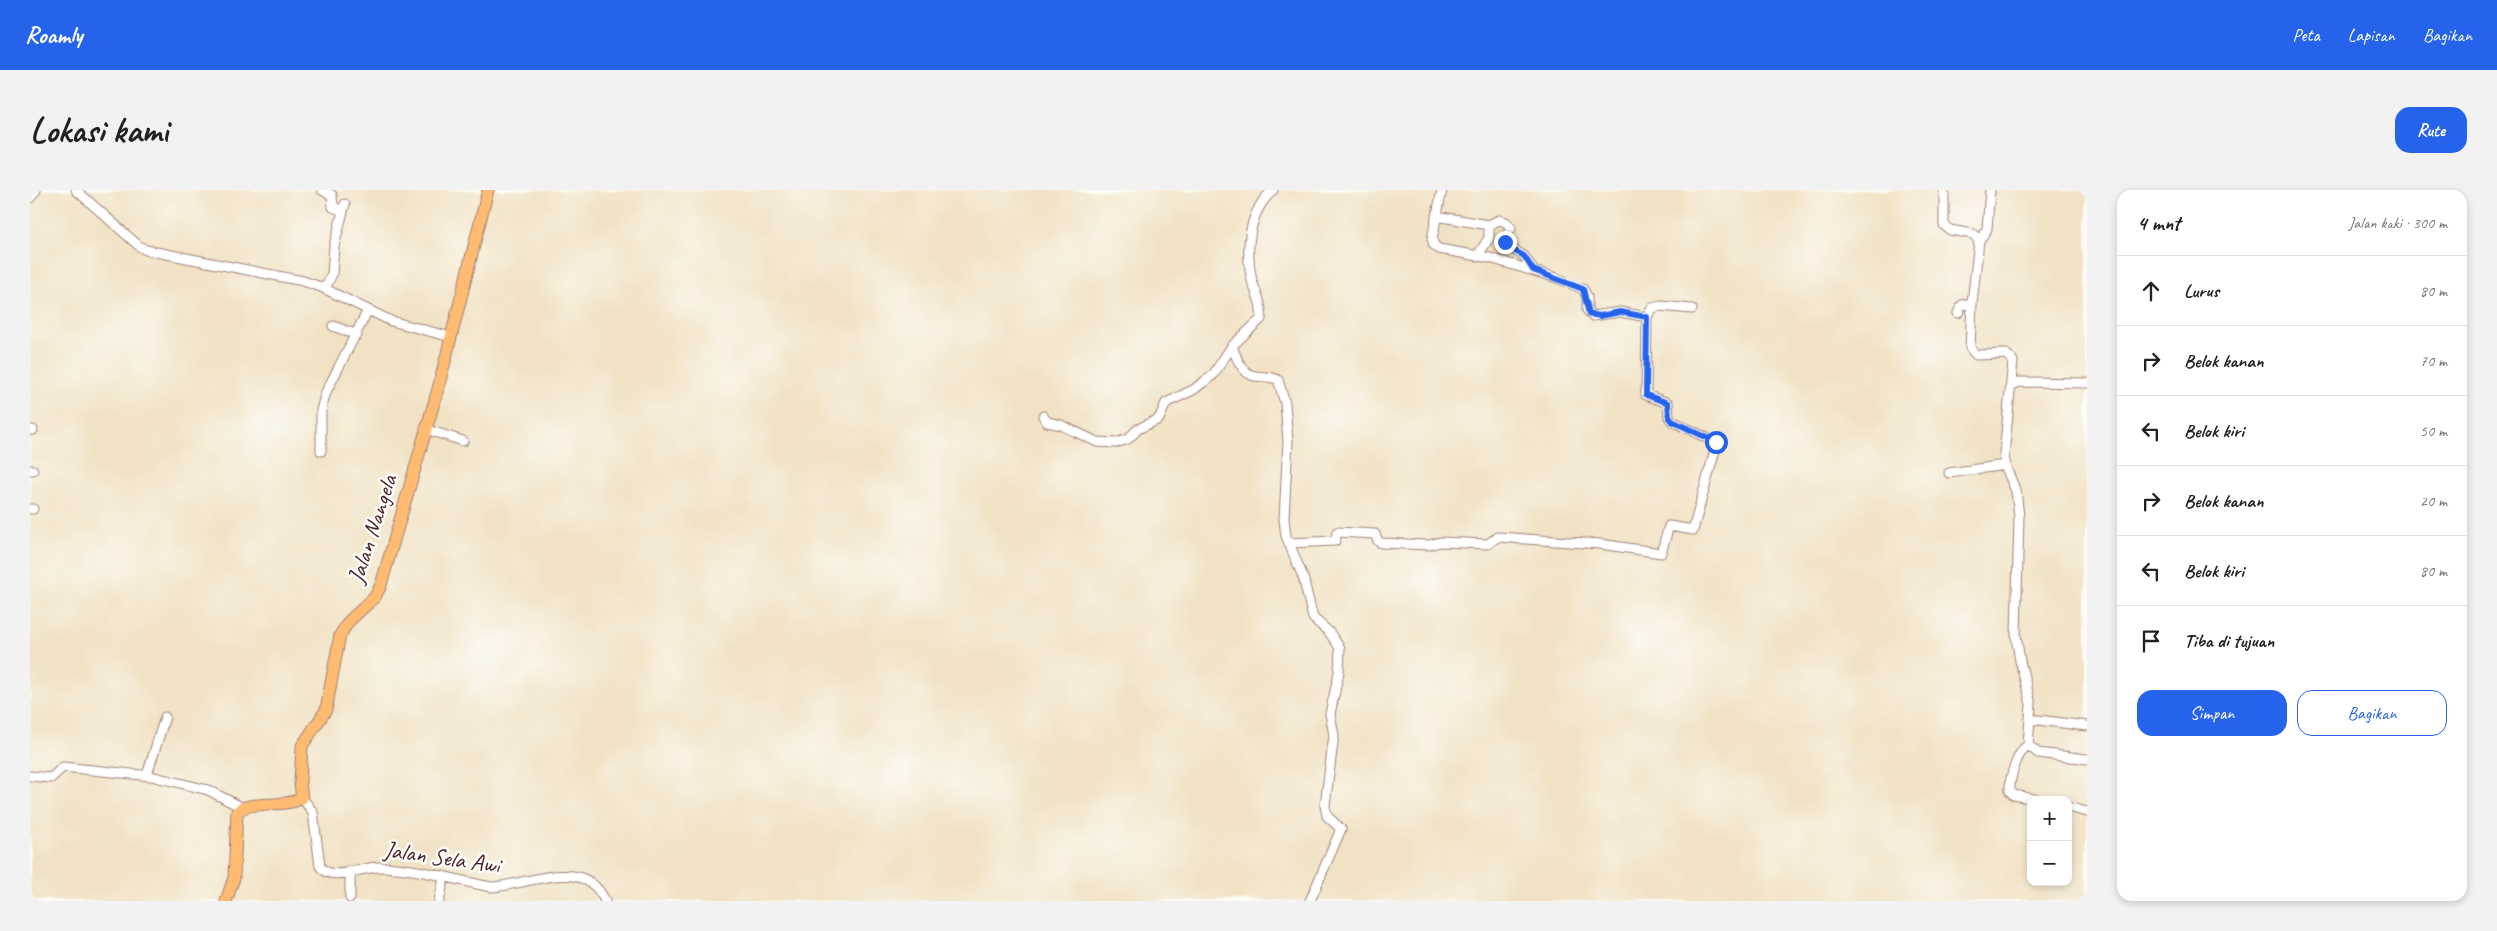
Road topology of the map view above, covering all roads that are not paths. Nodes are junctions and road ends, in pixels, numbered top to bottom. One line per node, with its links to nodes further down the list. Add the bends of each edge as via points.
1 (36, 190): 9 (street)
2 (76, 190): 15 (street, via 146,250 276,275)
3 (322, 190): 15 (street, via 332,194 332,207 344,208 334,246 332,274)
4 (488, 190): 23 (main road, Jalan Nangela)
5 (1273, 190): 24 (street, via 1254,213 1249,248 1249,266 1261,307 1261,319)
6 (1442, 190): 10 (street)
7 (1944, 190): 12 (street, via 1944,225 1950,230 1973,234)
8 (1990, 190): 12 (street, via 1987,229)
9 (30, 198)
10 (1436, 216): 11 (street); 13 (street, via 1434,245 1444,250)
11 (1489, 224): 13 (street, via 1489,238); 14 (street, via 1499,220 1509,223 1506,245 1524,256)
12 (1979, 241): 16 (street)
13 (1478, 255): 14 (street)
14 (1533, 270): 20 (street, via 1583,289 1587,310 1593,316 1620,312)
15 (325, 289): 17 (street)
16 (1972, 303): 19 (street, via 1962,305); 26 (street, via 1970,348 1976,355 2010,356 2013,361)
17 (368, 310): 22 (street); 23 (street, via 391,321)
18 (1692, 310): 20 (street, via 1658,306 1652,308)
19 (1958, 313)
20 (1647, 317): 33 (street, via 1646,395 1668,403 1672,421 1718,445 1693,530 1669,526 1662,553 1600,544 1497,538 1488,544 1382,543 1374,533 1362,532 1337,532 1336,541)
21 (333, 326): 22 (street)
22 (357, 335): 30 (street, via 326,392 321,410)
23 (451, 337): 28 (main road, Jalan Nangela)
24 (1232, 346): 27 (street, via 1213,374 1193,390 1166,403 1159,419 1128,438 1097,442 1047,422); 33 (street, via 1246,372 1252,376 1273,377 1281,386 1288,456 1284,519)
25 (2087, 383): 26 (street, via 2019,382)
26 (2011, 386): 31 (street, via 2004,435)
27 (1043, 416)
28 (425, 428): 29 (street); 41 (main road, Jalan Nangela, via 381,585 375,597 343,627 326,710 302,746)
29 (463, 440)
30 (321, 451)
31 (2005, 465): 32 (street); 35 (street, via 2017,499 2016,635 2029,693)
32 (1949, 473)
33 (1289, 543): 52 (street, via 1303,577 1313,618 1329,632 1340,648 1340,672 1330,714 1334,735 1325,806 1327,816 1341,829)
34 (165, 717): 39 (street)
35 (2030, 719): 36 (street); 37 (street)
36 (2087, 726)
37 (2028, 746): 38 (street, via 2038,753); 42 (street, via 2020,754 2010,784 2010,791)
38 (2087, 759)
39 (147, 775): 40 (street, via 64,768 51,778); 43 (street, via 208,790)
40 (30, 776)
41 (302, 798): 43 (main road, via 279,805); 46 (street, Jalan Sela Awi, via 313,812 321,868 331,873)
42 (2027, 798)
43 (241, 807): 49 (main road, via 235,816 234,878)
44 (2072, 808): 45 (street)
45 (2087, 812)
46 (350, 871): 47 (street, Jalan Sela Awi, via 375,866 399,867); 48 (street)
47 (444, 878): 50 (street); 51 (street, Jalan Sela Awi, via 491,887 504,887 547,876 579,878 600,890)
48 (350, 898)
49 (226, 901)
50 (439, 901)
51 (605, 901)
52 (1310, 901)

